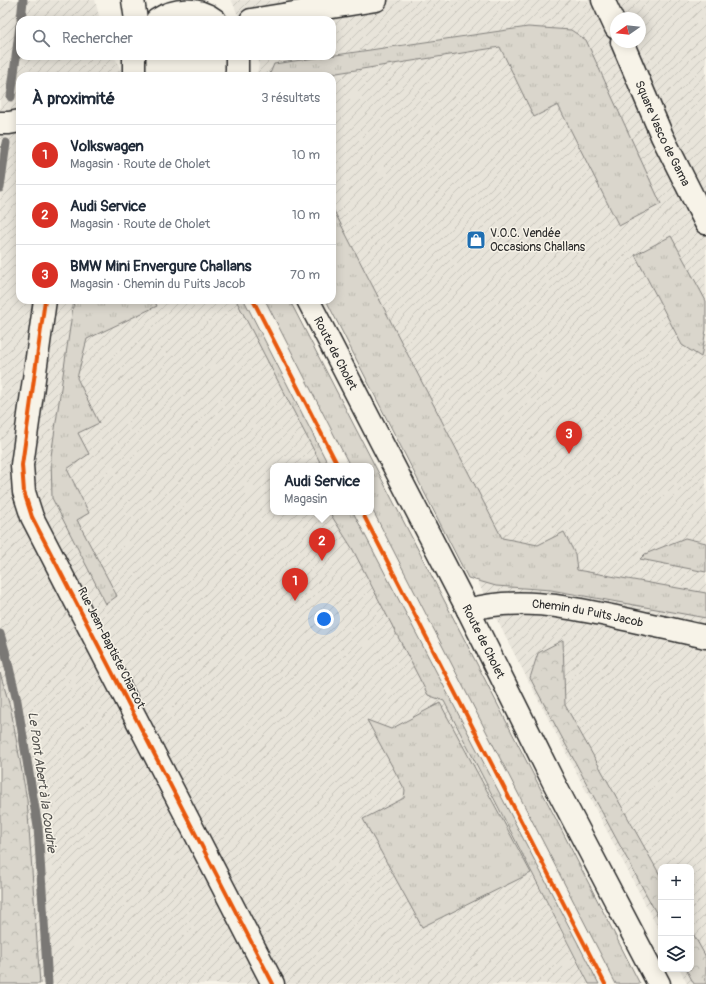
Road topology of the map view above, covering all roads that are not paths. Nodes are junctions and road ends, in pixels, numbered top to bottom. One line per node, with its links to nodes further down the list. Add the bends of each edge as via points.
1 (133, 0): 6 (street)
2 (376, 0): 8 (street)
3 (604, 0): 5 (street)
4 (200, 10): 7 (street, via 181,11)
5 (610, 14)
6 (135, 16)
7 (163, 16)
8 (289, 16)
9 (625, 48): 12 (street, Square Vasco de Gama, via 662,136)
10 (16, 122): 11 (street)
11 (0, 123)
12 (706, 224)
13 (44, 304): 17 (street, Rue Jean-Baptiste Charcot, via 22,465 24,492 32,517)
14 (310, 304): 15 (street, Route de Cholet)
15 (468, 610): 16 (street, Chemin du Puits Jacob, via 482,606 524,603 567,607); 18 (street, Route de Cholet, via 554,783)
16 (706, 637)
17 (273, 984)
18 (659, 984)

